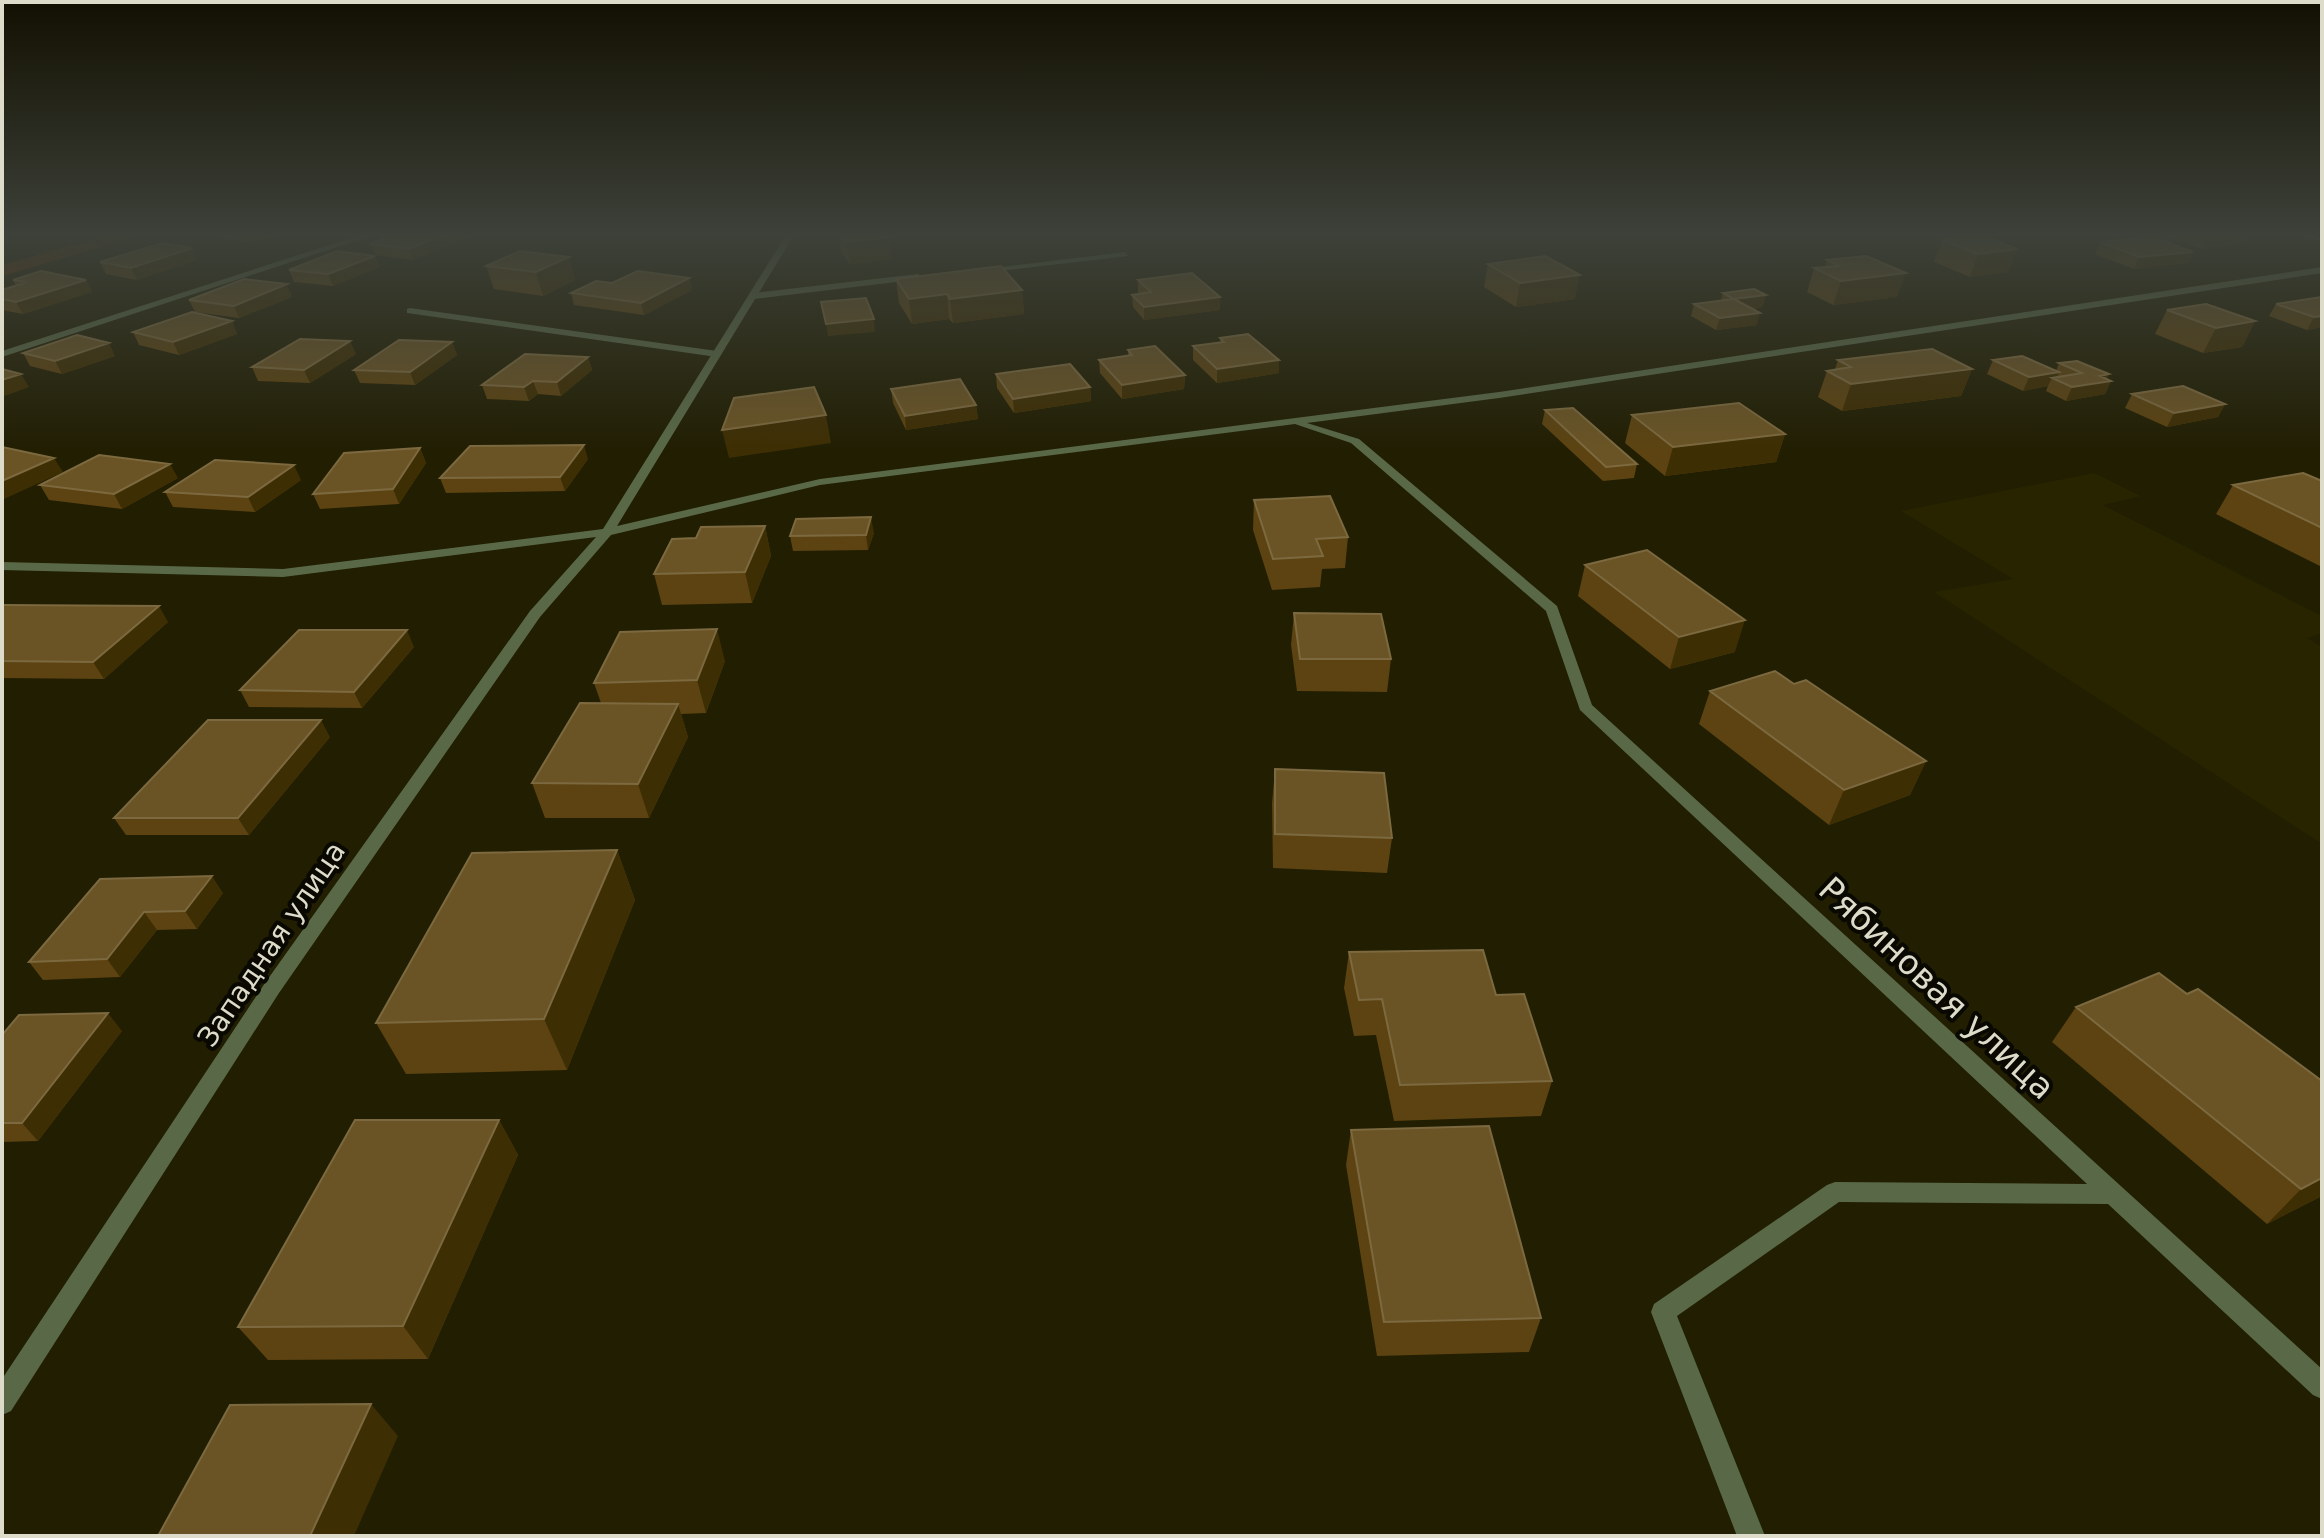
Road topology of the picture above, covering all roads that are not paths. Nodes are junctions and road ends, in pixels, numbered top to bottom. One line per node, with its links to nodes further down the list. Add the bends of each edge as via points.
1 (148, 307): 5 (street)
2 (746, 307): 6 (street, Западная улица)
3 (2080, 307): 7 (street)
4 (410, 311): 6 (street)
5 (2, 354)
6 (717, 354): 8 (street, Западная улица)
7 (1293, 422): 8 (street, via 820,482); 10 (street, Рябиновая улица, via 1355,441 1552,609 1585,707)
8 (607, 532): 9 (street, via 283,573); 12 (street, Западная улица, via 535,614 281,975)
9 (2, 566)
10 (2114, 1194): 11 (street, Рябиновая улица); 13 (street, via 1835,1192 1663,1312)
11 (2322, 1386)
12 (2, 1402)
13 (1751, 1536)

